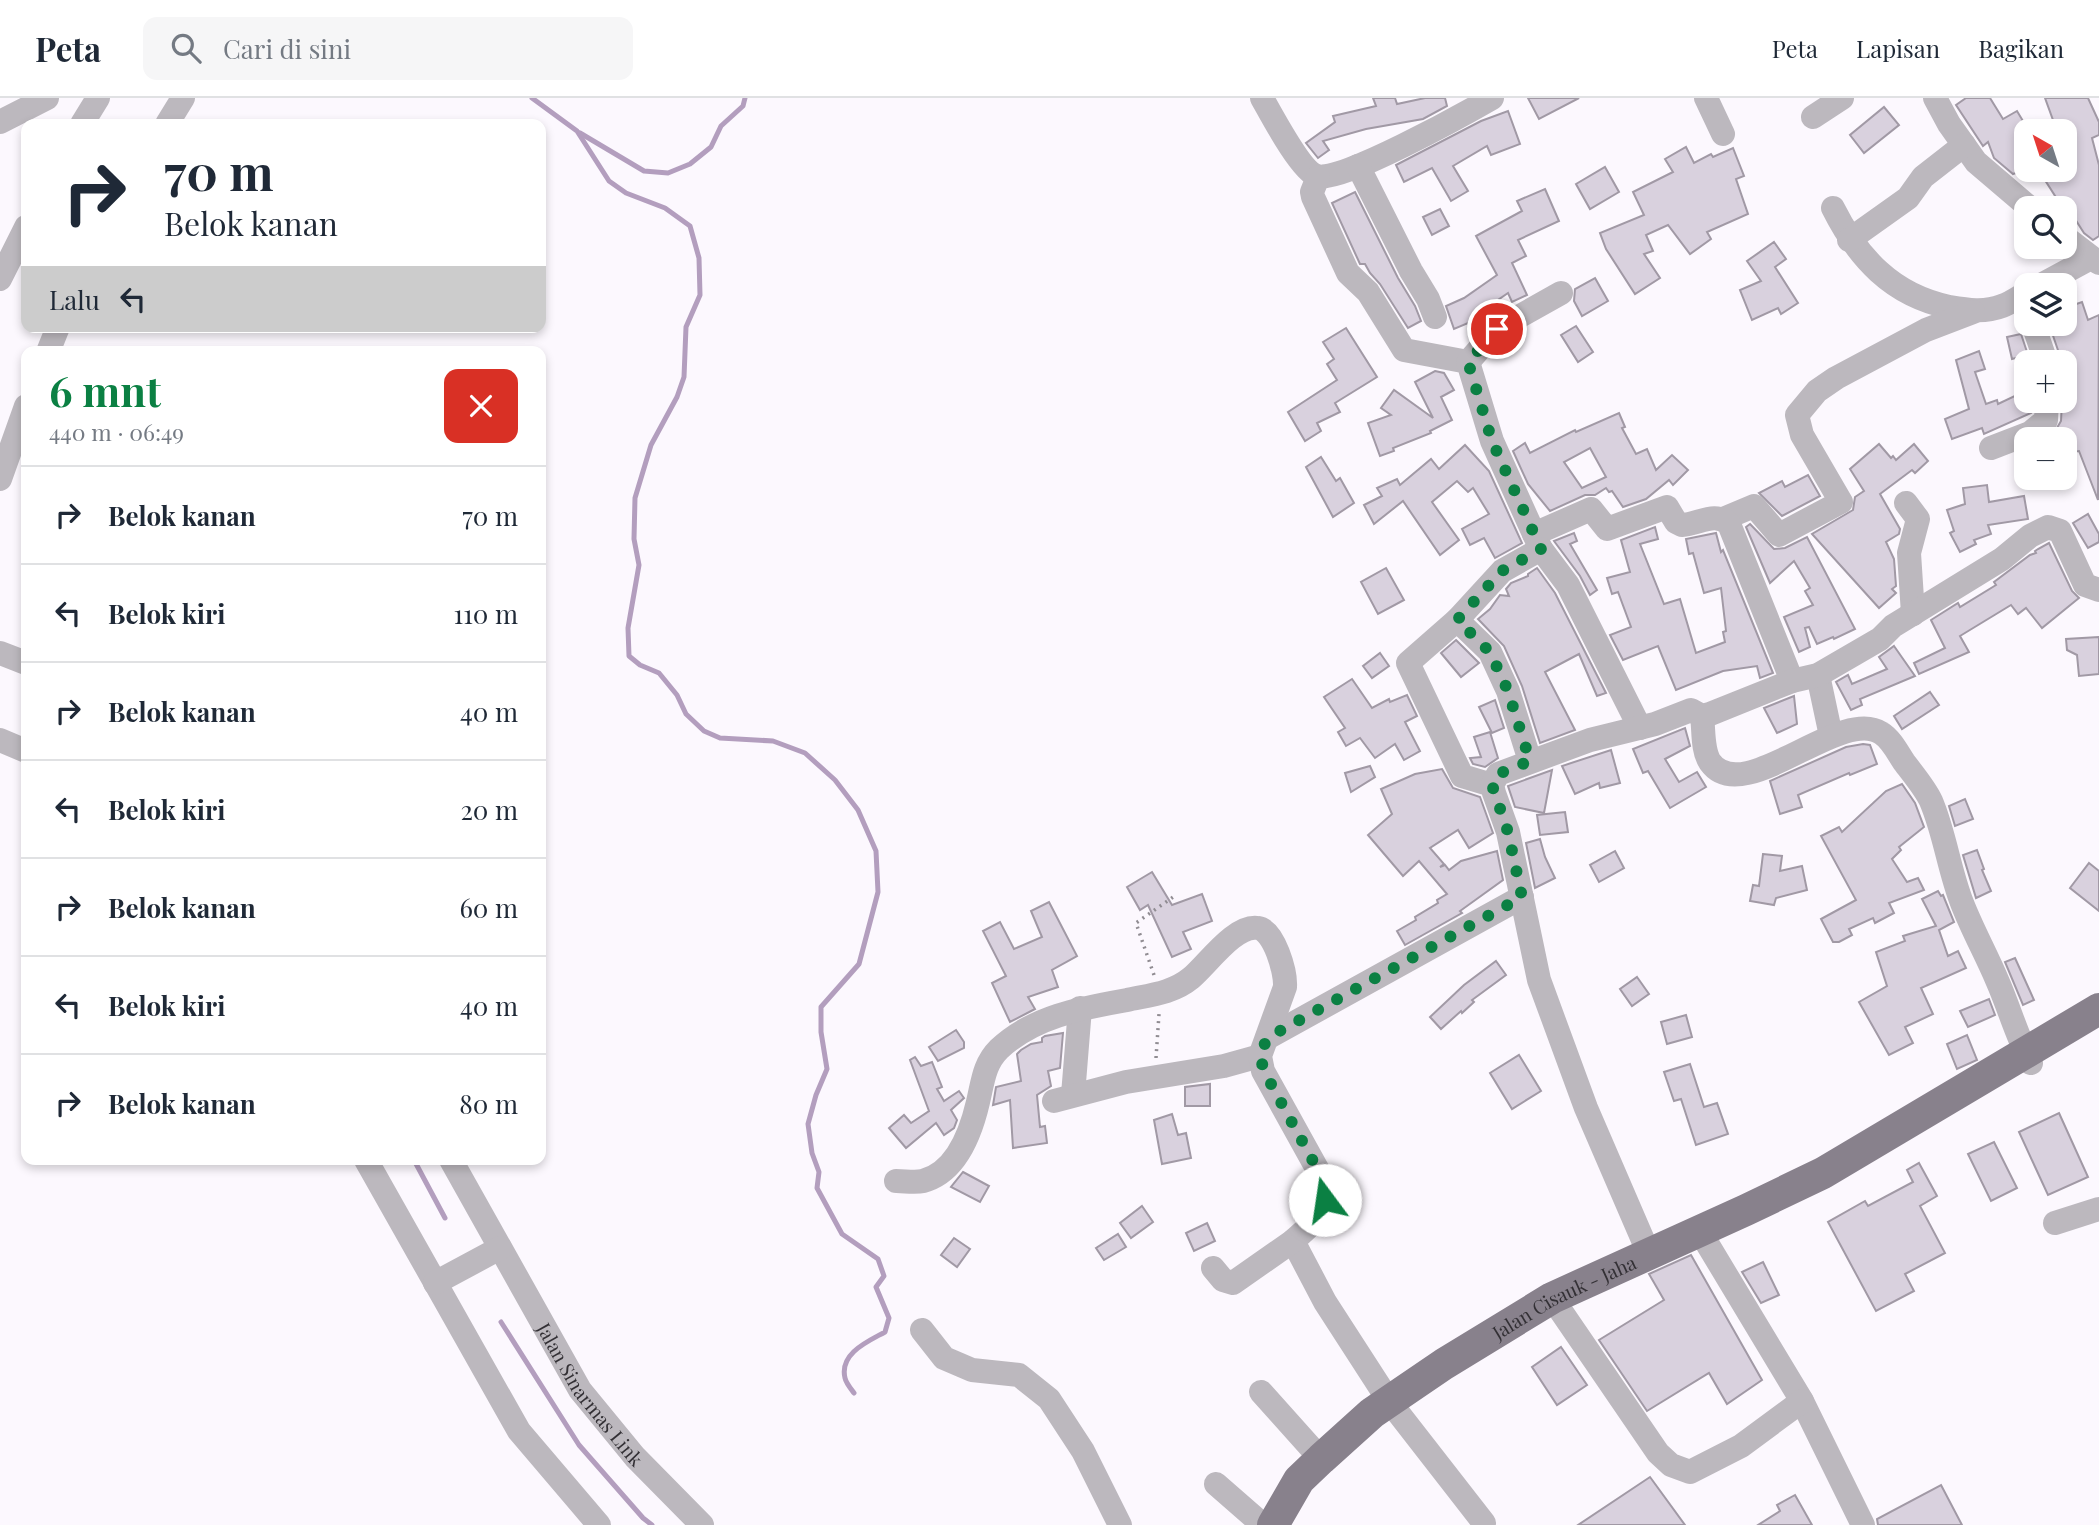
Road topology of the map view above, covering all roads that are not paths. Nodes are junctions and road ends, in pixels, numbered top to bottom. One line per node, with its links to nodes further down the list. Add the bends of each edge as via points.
1 (47, 98): 13 (street)
2 (98, 98): 11 (street)
3 (183, 98): 12 (street)
4 (1262, 98): 17 (street, via 1288,143)
5 (1492, 98): 9 (street)
6 (1706, 98): 14 (street)
7 (1842, 98): 10 (street)
8 (1935, 98): 15 (street)
9 (1458, 107): 16 (street)
10 (1813, 117)
11 (85, 119)
12 (170, 119)
13 (0, 122)
14 (1723, 134)
15 (1964, 145): 18 (street, via 1976,162); 21 (street, via 1923,177 1909,198)
16 (1358, 166): 17 (street); 29 (street)
17 (1318, 177): 30 (street, via 1313,197 1348,273 1368,292 1404,350)
18 (2016, 196)
19 (1833, 208): 21 (street)
20 (21, 236): 25 (street)
21 (1849, 240): 28 (street, via 1895,285 1924,302)
22 (2077, 246): 23 (street)
23 (2095, 260): 24 (street)
24 (2070, 273)
25 (0, 279)
26 (1561, 293): 30 (street, via 1497,329)
27 (2014, 301): 28 (street)
28 (1973, 312): 36 (street, via 1926,330 1836,378 1817,391 1797,415 1802,435 1841,502 1779,535 1754,506)
29 (1435, 317)
30 (1468, 362): 37 (street, via 1492,441)
31 (2046, 413): 33 (street, via 2046,420 2029,433)
32 (21, 420): 34 (street)
33 (1990, 448)
34 (0, 479)
35 (1906, 503): 39 (street, via 1918,519 1909,553)
36 (1723, 519): 37 (street, via 1679,525 1667,507 1607,529 1591,509); 44 (street, via 1730,524)
37 (1538, 542): 40 (street, via 1502,571); 46 (street, via 1568,585)
38 (2099, 590): 39 (street, via 2085,585 2060,531 2048,527)
39 (1913, 614): 43 (street)
40 (1457, 620): 50 (street, via 1490,652); 51 (street, via 1411,659 1409,667 1462,776)
41 (0, 653): 42 (street)
42 (21, 661)
43 (1818, 675): 44 (street); 47 (street)
44 (1792, 681): 45 (street)
45 (1702, 716): 46 (street, via 1691,709); 47 (street, via 1709,761 1732,774 1790,758)
46 (1640, 728): 50 (street)
47 (1831, 736): 57 (street, via 1863,726 1881,733 1930,800 1962,902)
48 (0, 740): 49 (street)
49 (21, 749)
50 (1530, 761): 51 (street, via 1498,774)
51 (1492, 785): 52 (street)
52 (1522, 897): 56 (street); 66 (street, via 1539,980 1586,1108)
53 (1080, 1009): 56 (street, via 1064,1098 1126,1082 1224,1066); 56 (street, via 1171,990 1191,978 1238,933 1260,928 1267,933 1286,977); 60 (street, via 1017,1033 1001,1047 988,1062 966,1140 956,1158 922,1181)
54 (2099, 1009): 57 (main road)
55 (2099, 1021): 57 (main road)
56 (1264, 1047): 64 (street, via 1264,1071 1326,1191 1321,1212)
57 (2029, 1058): 63 (main road, Jalan Cisauk - Jaha, via 1938,1120 1901,1127 1823,1173)
58 (369, 1165): 68 (street)
59 (454, 1165): 65 (street, Jalan Sinarmas Link)
60 (896, 1181)
61 (2099, 1209): 62 (street)
62 (2055, 1223)
63 (1699, 1230): 66 (main road, Jalan Cisauk - Jaha); 73 (street)
64 (1293, 1241): 67 (street, via 1233,1283 1223,1280); 72 (street, via 1325,1302)
65 (500, 1248): 68 (street); 78 (street, Jalan Sinarmas Link, via 580,1390 635,1457)
66 (1648, 1254): 69 (main road, Jalan Cisauk - Jaha)
67 (1213, 1268)
68 (435, 1283): 77 (street, via 519,1431)
69 (1552, 1298): 72 (main road, Jalan Cisauk - Jaha); 73 (street, via 1657,1453 1671,1465 1690,1472 1741,1447)
70 (922, 1330): 79 (street, via 944,1358 972,1370 1019,1376 1049,1399 1083,1451)
71 (1261, 1392): 74 (street)
72 (1389, 1401): 74 (main road, Jalan Cisauk - Jaha); 76 (street)
73 (1802, 1401): 82 (street)
74 (1321, 1459): 81 (main road, Jalan Cisauk - Jaha, via 1299,1480)
75 (1216, 1484): 80 (street)
76 (1484, 1522)
77 (599, 1525)
78 (702, 1525)
79 (1120, 1525)
80 (1263, 1525)
81 (1273, 1525)
82 (1863, 1525)

